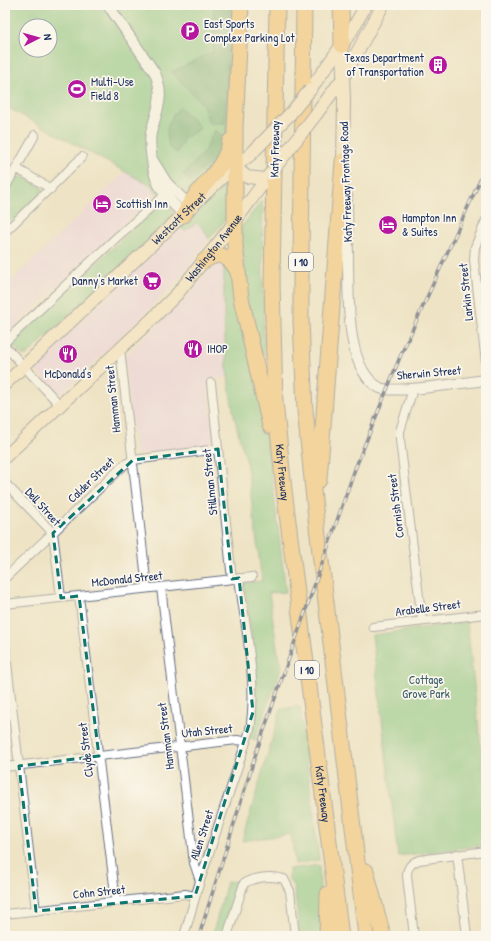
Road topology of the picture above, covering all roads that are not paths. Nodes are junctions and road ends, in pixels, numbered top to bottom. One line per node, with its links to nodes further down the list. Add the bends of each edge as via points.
1 (108, 5): 14 (street, via 160,84 160,106 150,134)
2 (241, 5): 11 (highway)
3 (277, 5): 43 (highway, Katy Freeway / I 10, via 272,282 275,401)
4 (304, 5): 44 (highway, I 10, via 301,321 305,410)
5 (341, 5): 8 (highway)
6 (366, 5): 8 (main road)
7 (383, 5): 9 (main road, Washington Avenue)
8 (342, 45): 9 (main road, Katy Freeway Frontage Road); 10 (main road, Westcott Street)
9 (336, 84): 10 (main road); 15 (main road, Katy Freeway Frontage Road); 18 (main road, Washington Avenue, bridge)
10 (310, 90): 17 (main road, Westcott Street, bridge, via 291,113)
11 (235, 129): 17 (highway); 22 (highway, via 222,163)
12 (35, 134): 16 (street)
13 (82, 157): 20 (street)
14 (152, 160): 21 (street, via 153,171); 22 (street)
15 (343, 161): 28 (street, Katy Freeway Frontage Road); 44 (highway)
16 (16, 168): 19 (street); 20 (street)
17 (235, 168): 18 (main road, via 247,177); 22 (main road, Westcott Street); 24 (highway)
18 (261, 182): 24 (main road, Washington Avenue)
19 (5, 188)
20 (51, 189): 25 (street)
21 (165, 195): 22 (street); 29 (street, via 117,236)
22 (186, 210): 33 (main road, Westcott Street)
23 (486, 220): 32 (street, Larkin Street, via 475,247 474,260)
24 (234, 223): 26 (main road, Washington Avenue); 27 (highway)
25 (5, 232)
26 (204, 261): 27 (highway, via 212,256 225,257 232,261); 31 (main road, Washington Avenue, via 167,304)
27 (237, 270): 43 (highway)
28 (350, 318): 37 (street, Sherwin Street, via 354,347 369,379 387,390)
29 (5, 342)
30 (5, 346): 33 (street)
31 (120, 349): 38 (main road, Washington Avenue); 41 (street, Hamman Street)
32 (486, 363)
33 (25, 366): 35 (main road, Westcott Street); 38 (street)
34 (486, 380): 37 (street, Sherwin Street)
35 (5, 384)
36 (211, 384): 39 (street, Stillman Street)
37 (412, 389): 55 (street, Cornish Street, via 400,431 400,440)
38 (60, 405): 40 (main road, Washington Avenue)
39 (218, 449): 41 (street, Calder Street); 48 (street, Stillman Street)
40 (5, 457)
41 (133, 460): 45 (street, Calder Street, via 125,464); 50 (street, Hamman Street)
42 (5, 483): 45 (street, Dell Street)
43 (284, 490): 64 (highway, Katy Freeway / I 10)
44 (316, 519): 63 (highway, I 10)
45 (53, 533): 47 (street, Calder Street); 52 (street, Dell Street)
46 (252, 577): 48 (street, McDonald Street)
47 (5, 578)
48 (236, 578): 49 (street, McDonald Street); 58 (street, Stillman Street, via 253,696 253,712)
49 (161, 587): 50 (street, McDonald Street); 59 (street, Hamman Street)
50 (147, 588): 51 (street, McDonald Street)
51 (79, 596): 52 (street, McDonald Street); 60 (street, Clyde Street)
52 (61, 598): 53 (street, McDonald Street)
53 (5, 604)
54 (486, 614): 55 (street, Arabelle Street)
55 (422, 621): 56 (street, Arabelle Street)
56 (373, 627)
57 (5, 646): 61 (street)
58 (245, 741): 59 (street, Utah Street); 67 (street, Allen Street)
59 (180, 746): 60 (street, Utah Street); 67 (street, Hamman Street, via 194,863)
60 (99, 756): 61 (street, Utah Street); 69 (street, Clyde Street)
61 (19, 766): 62 (street, Utah Street); 70 (street)
62 (5, 767)
63 (352, 812): 77 (highway, I 10); 78 (highway)
64 (330, 849): 75 (highway); 76 (highway, Katy Freeway / I 10)
65 (486, 851): 66 (street)
66 (457, 854): 79 (street, via 419,860 411,864 407,870); 80 (street)
67 (200, 881): 68 (street, Allen Street)
68 (195, 896): 69 (street, Cohn Street, via 185,894); 72 (street, Allen Street)
69 (116, 902): 70 (street, Cohn Street)
70 (36, 911): 71 (street, Cohn Street)
71 (5, 914)
72 (184, 936)
73 (227, 936): 74 (street, via 244,883 252,879 274,876 287,881)
74 (295, 936)
75 (327, 936)
76 (341, 936)
77 (366, 936)
78 (383, 936)
79 (414, 936)
80 (467, 936)

